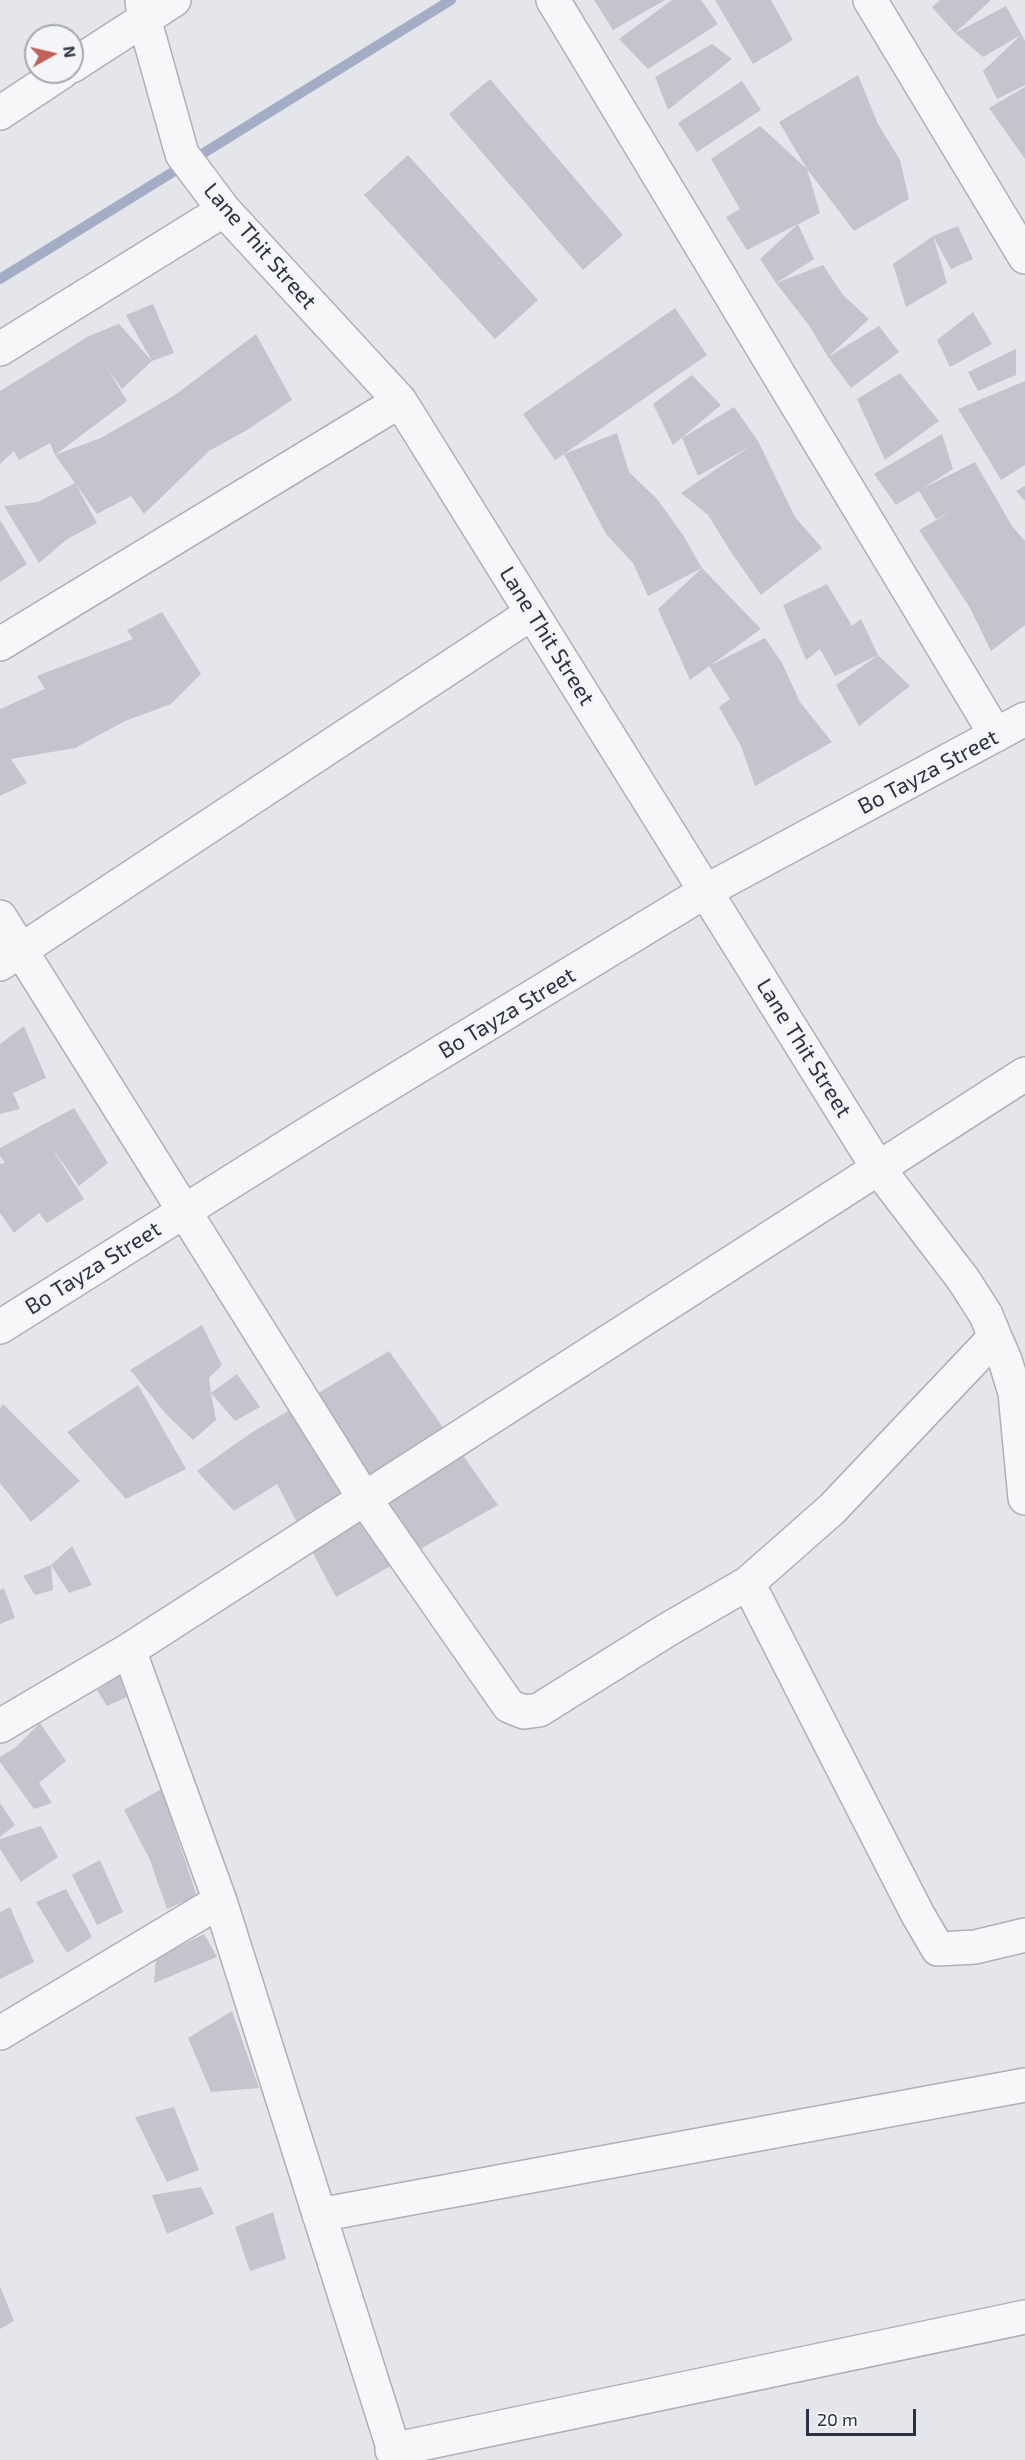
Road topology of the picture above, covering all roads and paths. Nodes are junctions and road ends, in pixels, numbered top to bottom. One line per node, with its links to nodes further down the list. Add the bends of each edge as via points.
1 (174, 0): 4 (street)
2 (553, 0): 15 (street)
3 (870, 0): 9 (street)
4 (143, 9): 5 (street); 8 (street, Lane Thit Street, via 182,154)
5 (84, 56)
6 (44, 84): 7 (street)
7 (0, 113)
8 (224, 210): 10 (street); 11 (street, Lane Thit Street)
9 (1025, 257)
10 (0, 349)
11 (400, 400): 12 (street, Lane Thit Street); 13 (street)
12 (532, 613): 16 (street, Lane Thit Street); 18 (street)
13 (0, 644)
14 (1025, 719): 15 (street, Bo Tayza Street)
15 (996, 735): 16 (street, Bo Tayza Street)
16 (706, 891): 20 (street, Lane Thit Street); 21 (street, Bo Tayza Street)
17 (0, 917): 18 (street)
18 (11, 958): 21 (street)
19 (1025, 1074): 20 (street)
20 (878, 1168): 23 (street, Lane Thit Street, via 963,1279 986,1315); 24 (street)
21 (184, 1212): 22 (street, Bo Tayza Street); 24 (street)
22 (0, 1327)
23 (994, 1337): 25 (street, Lane Thit Street, via 1015,1393); 26 (street, via 832,1509)
24 (364, 1498): 26 (street, via 508,1706 524,1712 539,1710); 27 (street)
25 (1025, 1498)
26 (748, 1583): 30 (street, via 938,1949 975,1947)
27 (129, 1650): 28 (street); 29 (street)
28 (0, 1726)
29 (220, 1900): 31 (street); 33 (street)
30 (1025, 1935)
31 (0, 2033)
32 (1025, 2085): 33 (street)
33 (319, 2215): 35 (street)
34 (1025, 2317): 35 (street)
35 (394, 2455)

